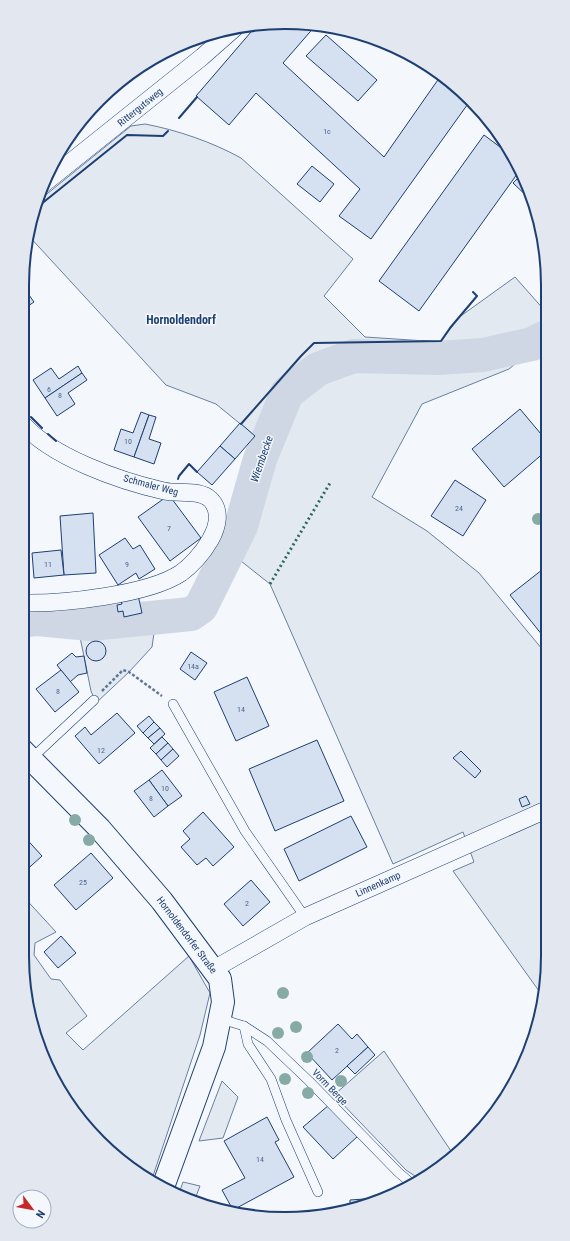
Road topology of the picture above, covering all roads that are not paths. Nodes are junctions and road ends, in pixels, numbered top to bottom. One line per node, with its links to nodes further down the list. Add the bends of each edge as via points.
1 (225, 36): 2 (street, Rittergutsweg)
2 (53, 176)
3 (29, 430): 4 (street, Schmaler Weg, via 42,442 74,460 159,490 206,496 215,508 217,518 214,533 200,555 181,573 166,581 93,598)
4 (29, 603)
5 (94, 700): 7 (lane)
6 (173, 704): 10 (lane, via 245,831)
7 (29, 756)
8 (29, 763): 11 (street, Hornoldendorfer Straße, via 100,829 162,901)
9 (541, 813): 10 (street, Linnenkamp)
10 (305, 917): 11 (street, Linnenkamp)
11 (214, 969): 12 (street, Hornoldendorfer Straße, via 223,992)
12 (221, 1018): 13 (lane, Vorm Berge); 15 (street, Hornoldendorfer Straße, via 214,1047)
13 (244, 1026): 14 (lane, Vorm Berge, via 267,1041); 16 (lane, via 248,1044 270,1079)
14 (408, 1180)
15 (165, 1182)
16 (318, 1192)

